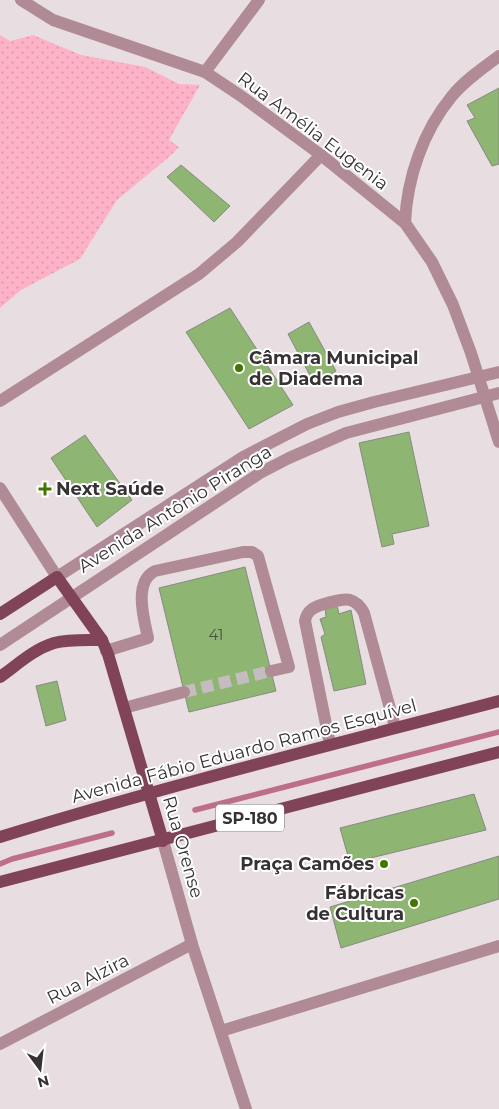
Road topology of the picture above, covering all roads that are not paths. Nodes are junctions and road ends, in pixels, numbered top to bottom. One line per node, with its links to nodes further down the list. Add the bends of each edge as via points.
1 (259, 0): 4 (street)
2 (27, 2): 4 (street, Rua Amélia Eugenia, via 54,20)
3 (499, 56): 6 (street, via 470,78 438,116 423,143 412,174)
4 (204, 72): 5 (street, Rua Amélia Eugenia)
5 (321, 155): 6 (street, Rua Amélia Eugenia); 11 (street, via 237,242 199,274)
6 (404, 223): 8 (street, Rua Amélia Eugenia, via 432,262 453,305)
7 (499, 372): 8 (street, Avenida Antônio Piranga)
8 (478, 377): 10 (street, Rua Amélia Eugenia); 14 (street, Avenida Antônio Piranga, via 347,409 299,428 243,457)
9 (499, 393): 10 (street, Avenida Antônio Piranga)
10 (484, 396): 12 (street, Rua Amélia Eugenia); 15 (street, Avenida Antônio Piranga, via 346,433 289,458 260,473)
11 (0, 401)
12 (499, 442)
13 (0, 488): 14 (street)
14 (57, 577): 15 (main road, Rua Orense); 16 (main road, Avenida Antônio Piranga)
15 (71, 596): 17 (street, Avenida Antônio Piranga); 18 (main road, Rua Orense)
16 (0, 614)
17 (0, 645)
18 (104, 646): 19 (street, via 148,638 140,603 150,574 252,552 258,556 289,667); 20 (main road, via 71,641 55,643); 23 (main road, Rua Orense)
19 (271, 671)
20 (0, 677)
21 (184, 692): 23 (street)
22 (499, 701): 24 (main road, Avenida Fábio Eduardo Ramos Esquível)
23 (124, 708): 27 (main road, Rua Orense)
24 (395, 727): 25 (main road, Avenida Fábio Eduardo Ramos Esquível); 25 (street, via 364,613 356,602 349,599 315,607 306,621)
25 (330, 744): 27 (main road, Avenida Fábio Eduardo Ramos Esquível)
26 (499, 752): 29 (main road, SP-180)
27 (149, 793): 28 (main road, Avenida Fábio Eduardo Ramos Esquível); 29 (main road, Rua Orense)
28 (0, 837)
29 (163, 841): 30 (main road, SP-180); 31 (street, Rua Orense)
30 (0, 882)
31 (192, 944): 33 (street, Rua Orense); 34 (street, Rua Alzira)
32 (499, 946): 33 (street)
33 (221, 1031): 35 (street, Rua Orense)
34 (0, 1044)
35 (246, 1109)

